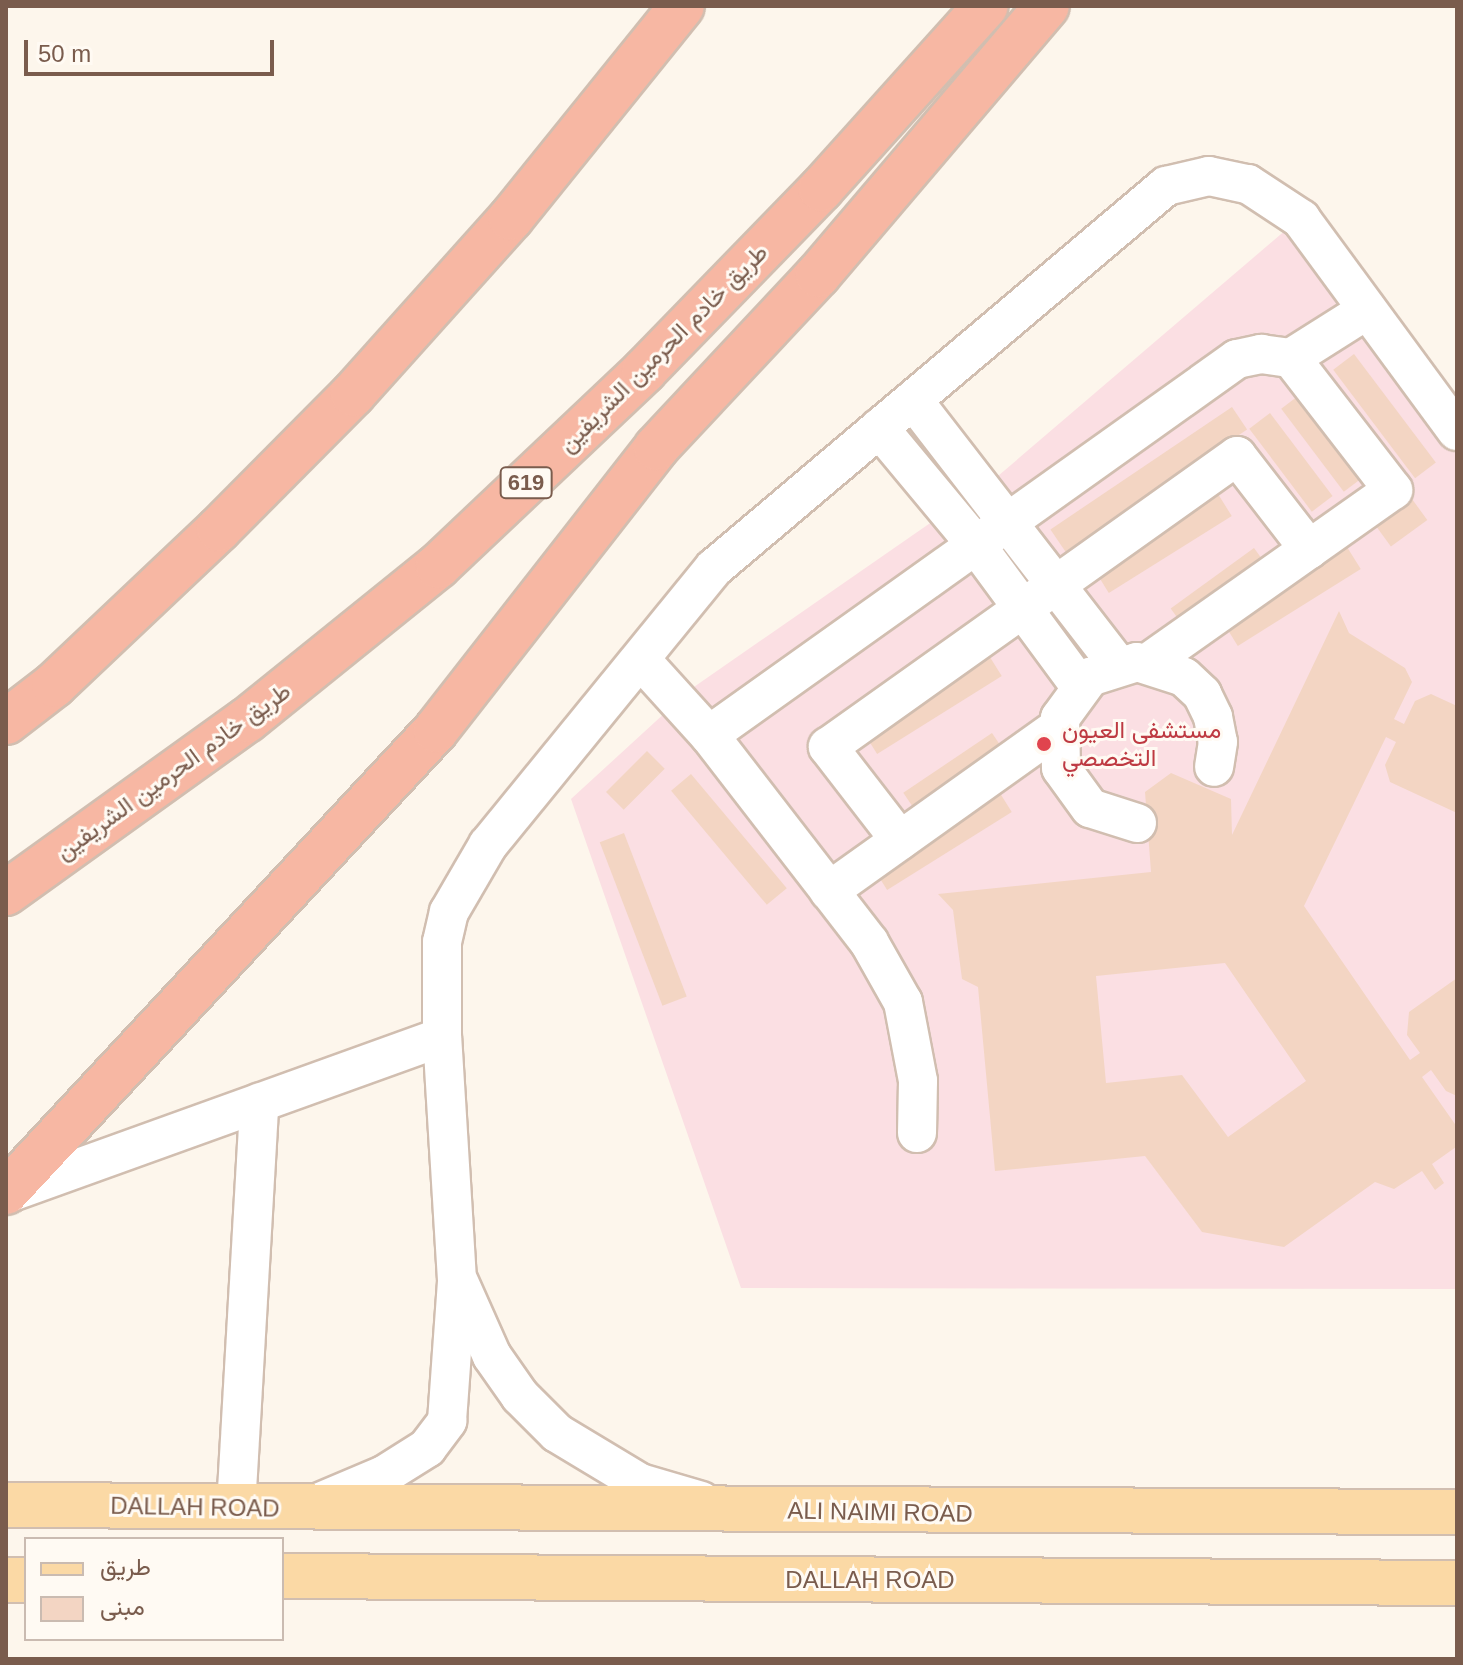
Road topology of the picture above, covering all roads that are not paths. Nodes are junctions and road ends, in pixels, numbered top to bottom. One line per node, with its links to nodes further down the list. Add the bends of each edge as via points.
1 (660, 6): 5 (highway)
2 (682, 6): 5 (highway)
3 (986, 6): 28 (highway, طريق خادم الحرمين الشريفين / 619, via 821,189 656,360 438,566 247,720)
4 (1047, 6): 32 (highway, via 818,275 656,448 436,730)
5 (511, 218): 18 (highway, via 353,394)
6 (1367, 310): 7 (lane); 8 (lane, via 1301,219 1248,184 1209,176 1166,186); 10 (lane)
7 (1291, 358): 11 (lane, via 1261,354 1237,359); 13 (lane, via 1393,490)
8 (913, 400): 9 (lane); 11 (lane)
9 (879, 428): 12 (lane); 16 (lane, via 714,568)
10 (1457, 431)
11 (1008, 522): 12 (lane); 14 (lane)
12 (976, 545): 15 (lane); 23 (lane)
13 (1309, 549): 14 (lane, via 1237,456); 17 (lane)
14 (1056, 585): 15 (lane); 17 (lane)
15 (1023, 609): 19 (lane); 26 (lane, via 828,747)
16 (641, 660): 23 (lane); 29 (lane, via 464,880 442,942)
17 (1133, 664): 19 (lane); 24 (lane, via 1184,677 1202,694 1218,742)
18 (54, 685): 20 (main road); 21 (highway)
19 (1080, 686): 22 (lane)
20 (6, 716)
21 (6, 722)
22 (1059, 727): 25 (lane, via 1061,768 1072,790 1090,808); 26 (lane)
23 (709, 735): 27 (lane)
24 (1214, 767)
25 (1137, 823)
26 (900, 840): 27 (lane)
27 (829, 891): 31 (lane, via 869,942 903,1002 918,1081)
28 (6, 893)
29 (442, 1037): 30 (lane); 33 (lane)
30 (259, 1103): 32 (lane); 37 (lane)
31 (917, 1133)
32 (6, 1193)
33 (457, 1280): 38 (lane, via 447,1421 427,1448 384,1475); 39 (lane, via 492,1356 520,1396 557,1433 640,1483)
34 (6, 1483): 36 (main road)
35 (6, 1505): 36 (main road)
36 (86, 1506): 37 (main road, DALLAH ROAD)
37 (236, 1508): 38 (main road, DALLAH ROAD)
38 (303, 1509): 39 (main road, ALI NAIMI ROAD)
39 (732, 1510): 40 (main road, ALI NAIMI ROAD)
40 (1457, 1512)
41 (284, 1576): 42 (main road, DALLAH ROAD)
42 (1457, 1583)

